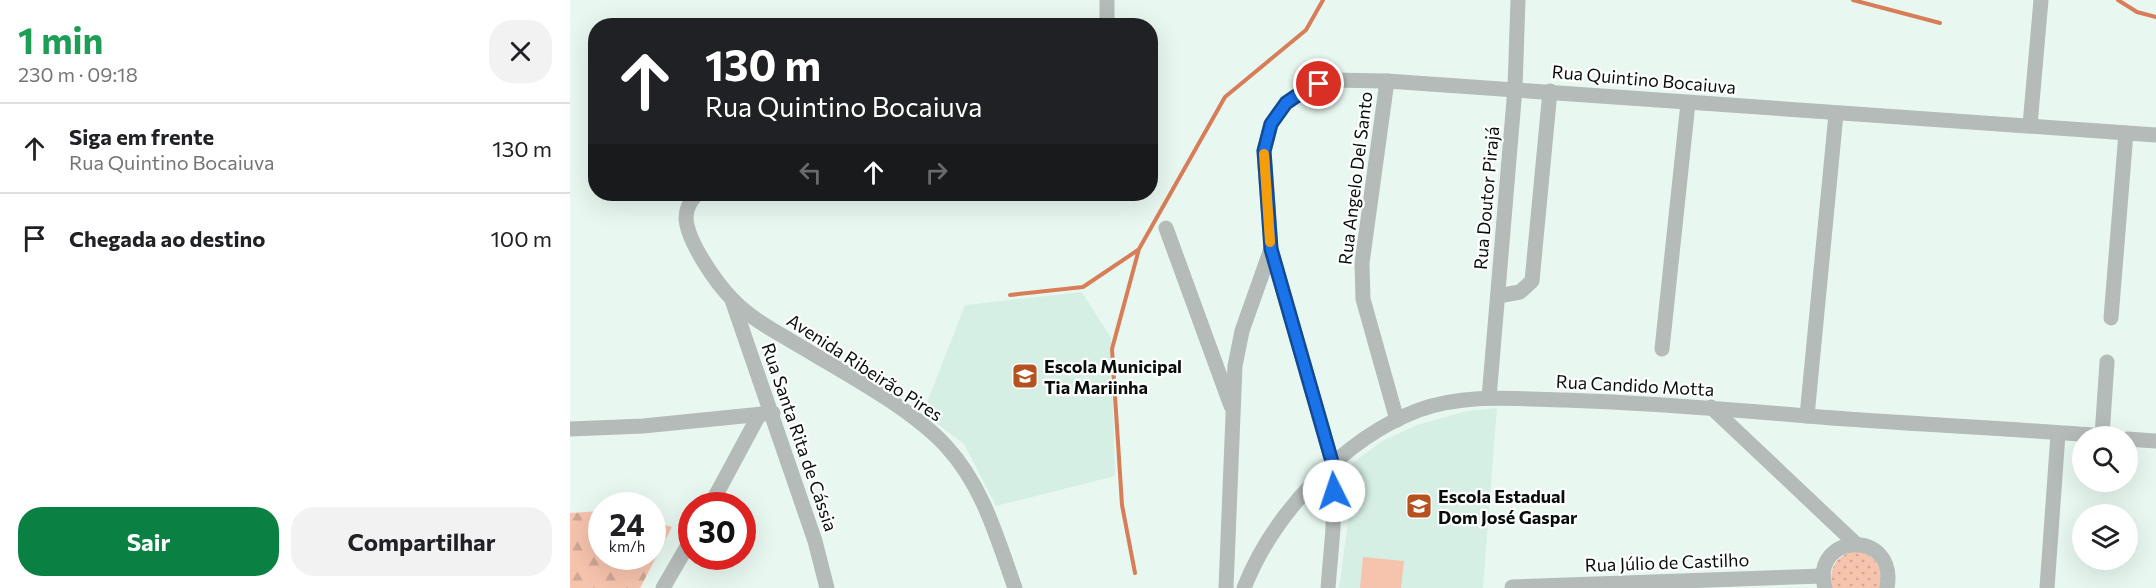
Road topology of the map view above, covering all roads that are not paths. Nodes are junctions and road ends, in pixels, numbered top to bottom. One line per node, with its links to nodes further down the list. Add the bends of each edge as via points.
1 (1107, 0): 4 (street)
2 (1518, 0): 6 (street, Rua Doutor Pirajá)
3 (2042, 0): 10 (street)
4 (1107, 18)
5 (1387, 81): 6 (street, Rua Quintino Bocaiuva); 15 (street, Rua Quintino Bocaiuva, via 1331,80 1308,88 1286,103 1271,124 1264,151); 26 (street, Rua Angelo Del Santo, via 1362,263 1364,299)
6 (1515, 88): 7 (street, Rua Quintino Bocaiuva); 16 (street, Rua Doutor Pirajá)
7 (1550, 91): 8 (street, Rua Quintino Bocaiuva); 16 (street, via 1532,281 1520,292)
8 (1688, 103): 9 (street, Rua Quintino Bocaiuva); 19 (street)
9 (1836, 114): 10 (street, Rua Quintino Bocaiuva); 25 (street)
10 (2030, 125): 11 (street, Rua Quintino Bocaiuva)
11 (2126, 133): 12 (street, Rua Quintino Bocaiuva); 18 (street)
12 (2156, 135)
13 (690, 201): 17 (street, Avenida Ribeirão Pires, via 686,217 691,238)
14 (1166, 228): 23 (street)
15 (1271, 249): 23 (street, via 1242,331); 33 (street)
16 (1498, 296): 21 (street, Rua Doutor Pirajá)
17 (732, 300): 24 (street, Rua Santa Rita de Cássia); 41 (street, Avenida Ribeirão Pires, via 760,322 921,423 946,445 980,493)
18 (2110, 318)
19 (1662, 349)
20 (2107, 362): 27 (street)
21 (1489, 398): 22 (street, Rua Candido Motta); 26 (street, Rua Candido Motta, via 1444,403)
22 (1712, 408): 25 (street, Rua Candido Motta); 35 (street)
23 (1233, 409): 42 (street)
24 (766, 414): 28 (street); 34 (street); 40 (street, Rua Santa Rita de Cássia, via 815,541)
25 (1807, 416): 29 (street, Rua Candido Motta)
26 (1397, 420): 33 (street, Rua Candido Motta)
27 (2104, 426)
28 (570, 429)
29 (2058, 434): 30 (street, Rua Candido Motta); 46 (street)
30 (2072, 435)
31 (2138, 440): 32 (street)
32 (2156, 441)
33 (1333, 465): 43 (street, Rua Candido Motta, via 1277,525 1257,556); 44 (street)
34 (719, 492)
35 (1856, 544): 37 (street, via 1837,550 1825,566); 45 (street, via 1867,546 1883,558)
36 (678, 562): 39 (street)
37 (1824, 582): 38 (street, Rua Júlio de Castilho)
38 (1512, 587)
39 (663, 588)
40 (827, 588)
41 (1015, 588)
42 (1226, 588)
43 (1244, 588)
44 (1328, 588)
45 (1887, 588)
46 (2047, 588)

